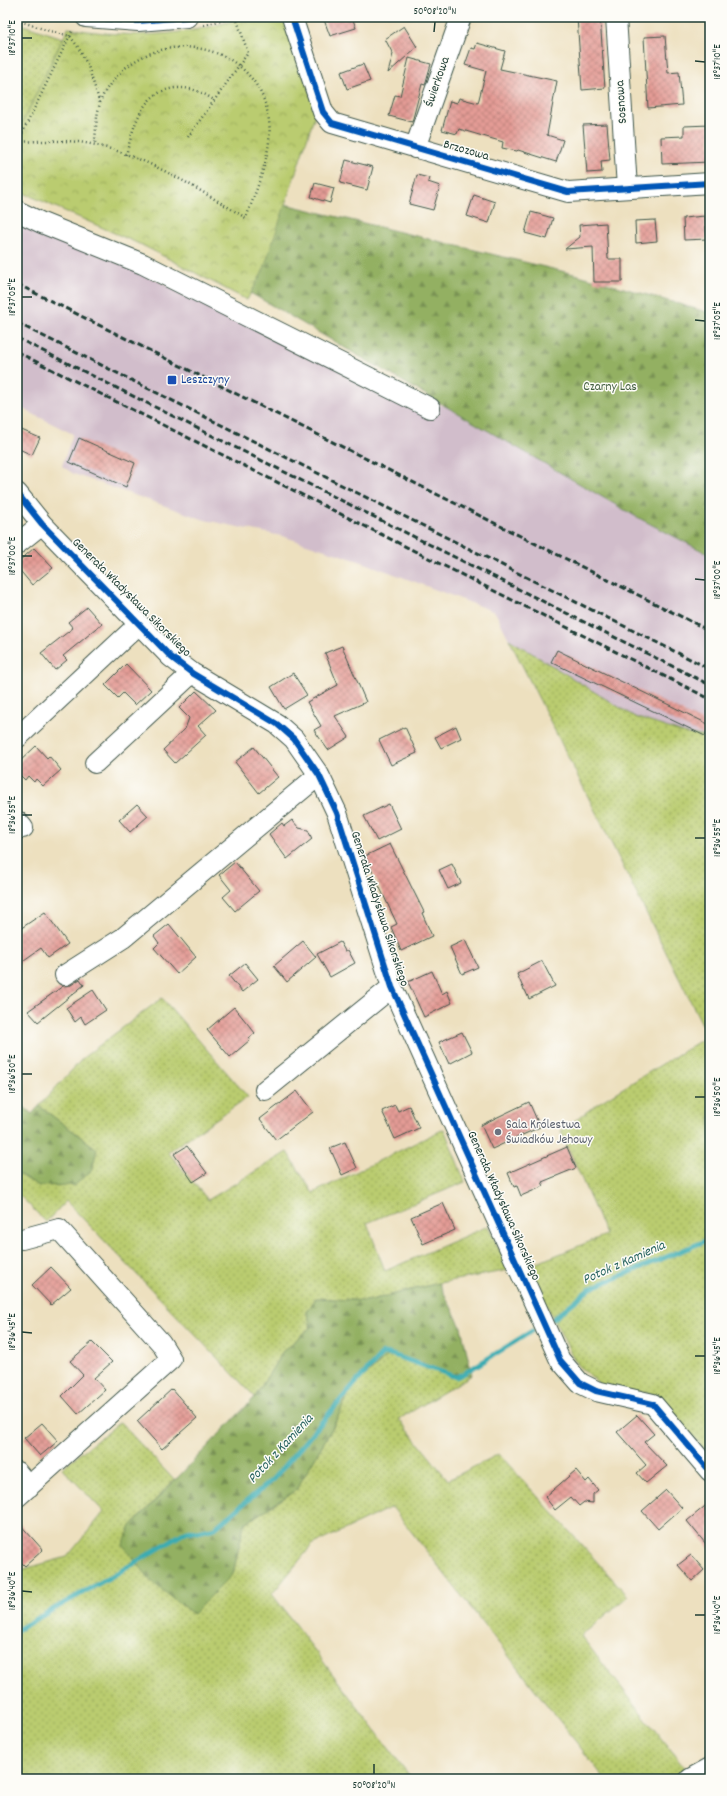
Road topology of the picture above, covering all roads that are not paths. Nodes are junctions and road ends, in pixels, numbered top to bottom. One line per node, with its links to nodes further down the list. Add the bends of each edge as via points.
1 (86, 17): 6 (street)
2 (187, 17): 6 (street)
3 (292, 17): 7 (street, Brzozowa, via 323,112 332,123)
4 (461, 17): 7 (street, Świerkowa)
5 (616, 17): 9 (street, Sosnowa)
6 (138, 19)
7 (415, 148): 9 (street, Brzozowa, via 568,192)
8 (710, 183): 9 (street, Brzozowa)
9 (627, 188)
10 (17, 211): 11 (street, via 143,264)
11 (430, 408)
12 (17, 493): 13 (street, Generała Władysława Sikorskiego)
13 (42, 524): 14 (street); 15 (street, Generała Władysława Sikorskiego)
14 (17, 544)
15 (138, 625): 16 (street, Generała Władysława Sikorskiego); 17 (street)
16 (192, 673): 18 (street); 19 (street, Generała Władysława Sikorskiego, via 277,724 294,740)
17 (17, 738)
18 (95, 763)
19 (319, 775): 20 (street, via 123,938); 21 (street, Generała Władysława Sikorskiego, via 337,813)
20 (65, 975)
21 (392, 986): 22 (street); 24 (street, Generała Władysława Sikorskiego, via 560,1360 580,1384 596,1392 653,1404)
22 (265, 1090)
23 (22, 1239): 25 (street, via 59,1229 162,1344 171,1359)
24 (710, 1471)
25 (21, 1486)
26 (710, 1768): 27 (street)
27 (690, 1779)

